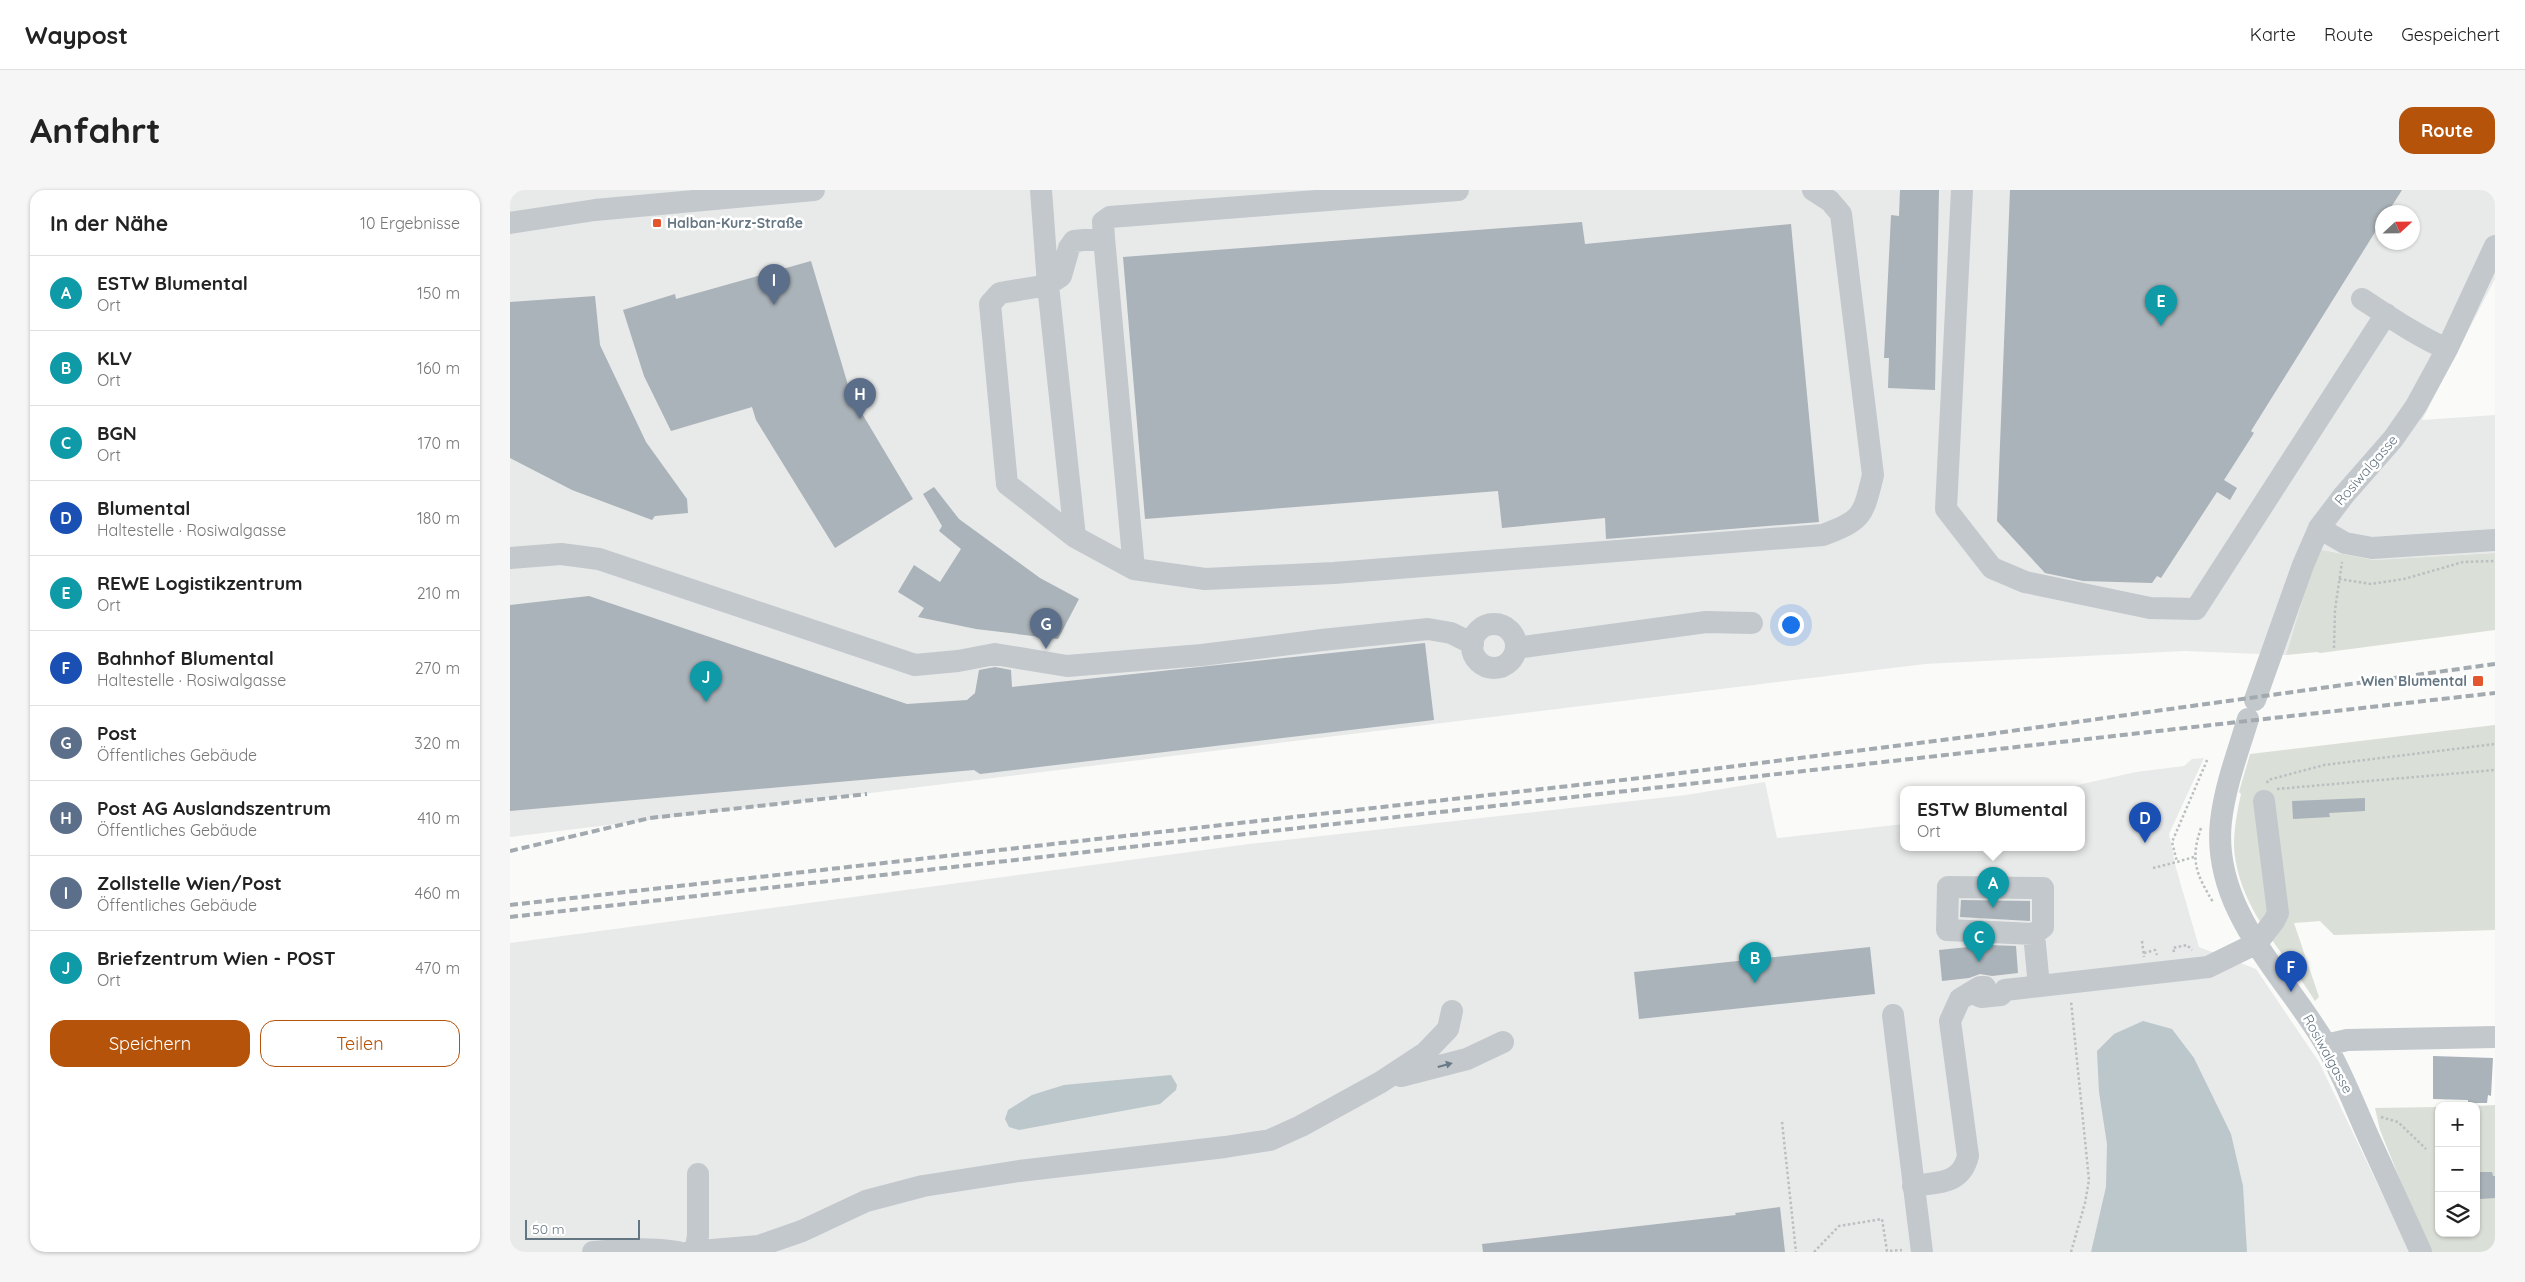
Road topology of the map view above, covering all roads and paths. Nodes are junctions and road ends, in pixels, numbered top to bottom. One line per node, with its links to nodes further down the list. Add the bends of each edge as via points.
1 (814, 190): 6 (street)
2 (1041, 190): 10 (street)
3 (1458, 190): 8 (street, via 1110,217 1103,222)
4 (1813, 190): 20 (street, via 1830,201 1841,214 1873,475 1865,508 1850,525 1822,536 1334,574 1205,579)
5 (1962, 190): 12 (street, via 1946,509 1992,568 2026,582 2150,608 2196,610)
6 (594, 200): 7 (street)
7 (510, 222)
8 (1104, 238): 10 (street, via 1074,241 1061,276); 20 (street)
9 (2495, 246): 13 (street, Rosiwalgasse)
10 (1048, 285): 15 (street); 15 (street, via 1000,293 990,304 1003,467 1007,484)
11 (2362, 299): 12 (street)
12 (2386, 314): 13 (street, via 2412,329 2422,339)
13 (2446, 349): 14 (street, Rosiwalgasse, via 2404,424)
14 (2320, 528): 17 (street); 34 (street, Rosiwalgasse, via 2303,565 2236,756 2224,805 2223,870 2232,898)
15 (1075, 537): 20 (street)
16 (2495, 540): 17 (street, via 2372,548)
17 (2345, 543): 21 (path)
18 (510, 558): 23 (street, via 561,554 599,559 915,665 995,654 1067,666 1202,655 1428,629 1451,633)
19 (2495, 561): 21 (path, via 2463,562 2404,579 2370,584)
20 (1134, 569)
21 (2339, 579): 25 (path)
22 (1752, 623): 24 (street, via 1706,622)
23 (1473, 644): 24 (street, via 1479,631 1493,625 1507,628); 24 (street, via 1476,657 1492,668 1511,661)
24 (1516, 648)
25 (2334, 648)
26 (2495, 744): 29 (path, via 2324,764 2268,780)
27 (2208, 758): 31 (path, via 2172,842)
28 (2495, 770): 29 (path)
29 (2264, 796): 34 (street, via 2278,913)
30 (2194, 857): 31 (path)
31 (2177, 862): 32 (path)
32 (2153, 868)
33 (2034, 934): 40 (street)
34 (2257, 943): 39 (street, via 2208,967); 46 (street, Rosiwalgasse)
35 (2187, 946): 36 (path)
36 (2174, 948)
37 (2155, 950): 38 (path)
38 (2144, 953)
39 (2071, 982): 40 (street); 58 (path, via 2089,1180)
40 (2038, 986): 52 (street, via 2006,990 2001,995 1981,997 1973,993 1960,999 1953,1016 1968,1156 1965,1168 1954,1178)
41 (1452, 1011): 47 (street, via 1448,1029 1440,1040)
42 (1894, 1015): 52 (street)
43 (2495, 1037): 46 (street, via 2347,1040)
44 (1503, 1042): 47 (street, one-way to 44, via 1467,1059)
45 (2495, 1048): 46 (street)
46 (2329, 1051): 48 (street, Rosiwalgasse)
47 (1381, 1082): 55 (street, via 1270,1140 923,1186 866,1201 802,1231 759,1246)
48 (2358, 1111): 50 (path, via 2398,1122); 59 (street, Rosiwalgasse)
49 (1782, 1122): 56 (path)
50 (2426, 1149)
51 (698, 1174): 55 (street, via 698,1236)
52 (1913, 1186): 53 (street)
53 (1915, 1251): 57 (path, via 1887,1251 1882,1219 1839,1226)
54 (593, 1252): 55 (street, via 664,1249)
55 (689, 1252)
56 (1796, 1252)
57 (1814, 1252)
58 (2071, 1252)
59 (2421, 1252)

